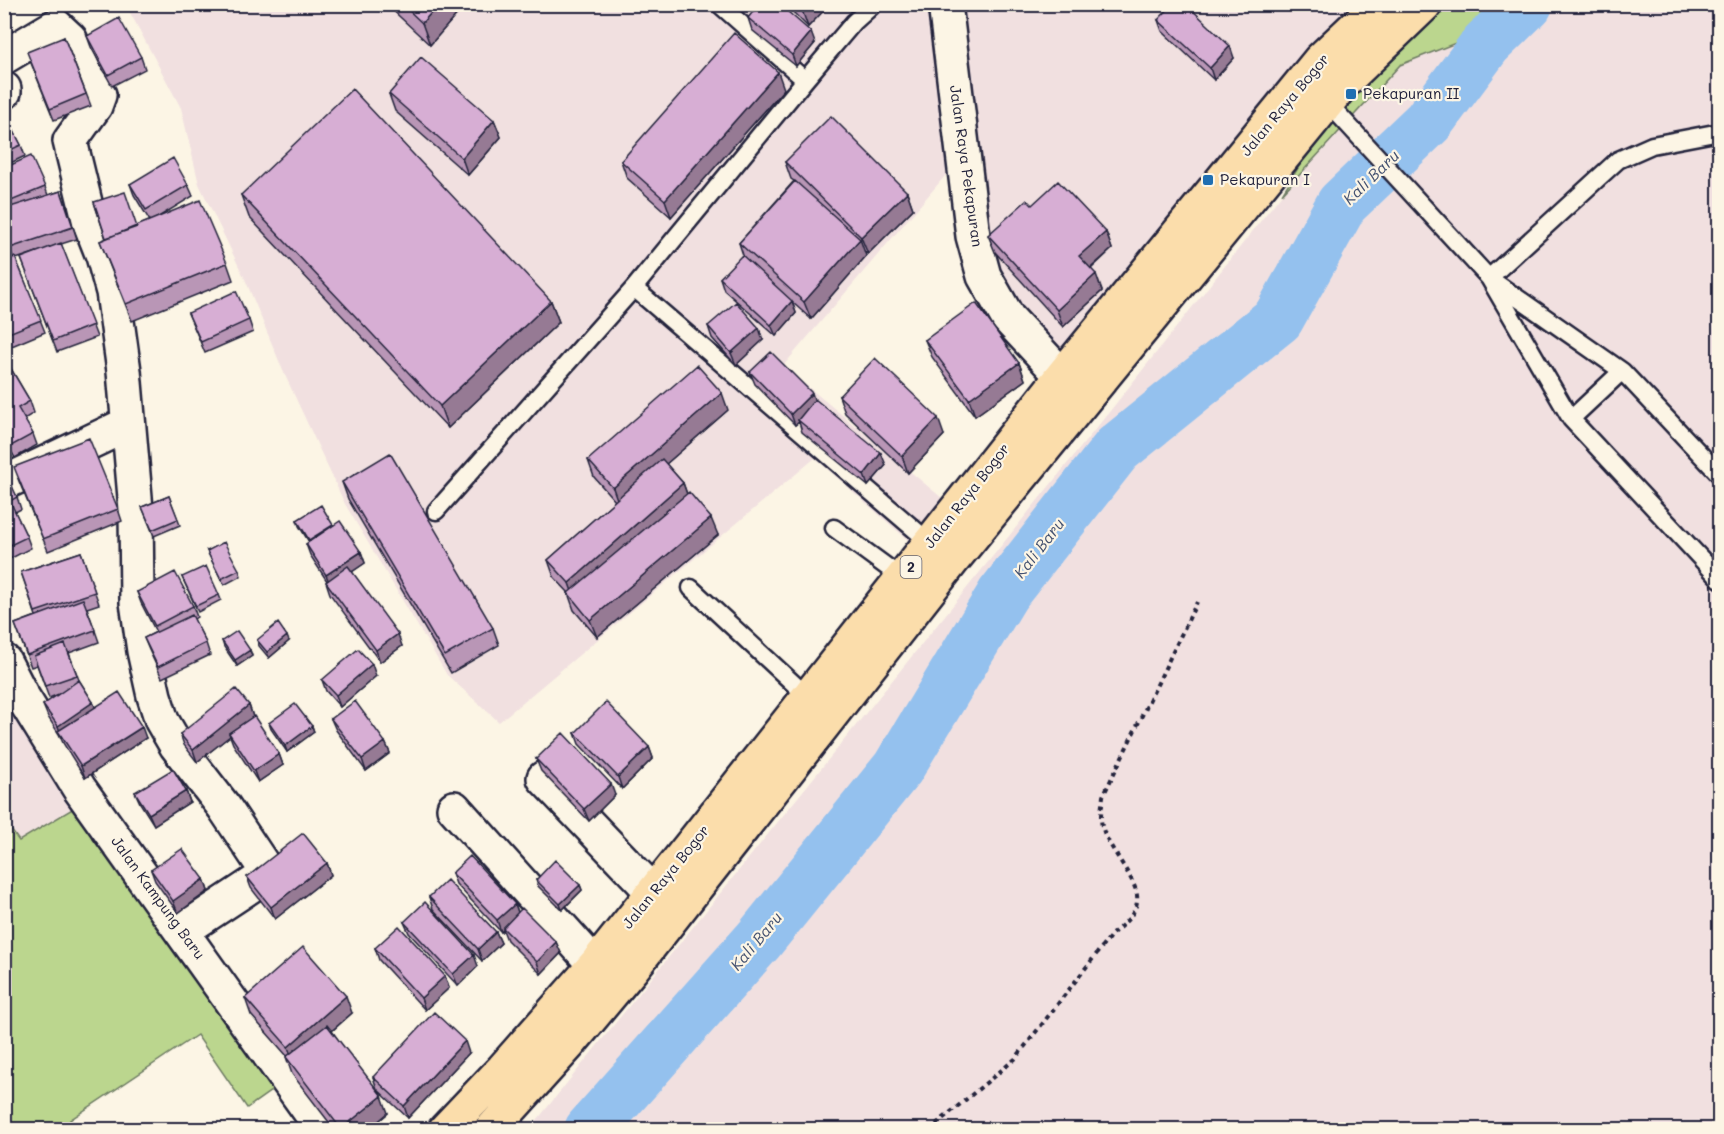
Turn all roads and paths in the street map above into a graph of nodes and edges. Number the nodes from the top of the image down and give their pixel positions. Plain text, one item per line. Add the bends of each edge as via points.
1 (720, 4) edge
2 (874, 4) edge
3 (945, 4) edge
4 (1379, 4) edge
5 (1425, 4) edge
6 (55, 15) edge
7 (4, 57) edge
8 (1320, 60) junction
9 (805, 80) junction
10 (1340, 103) junction
11 (1719, 132) edge
12 (1489, 279) junction
13 (634, 288) junction
14 (1622, 371) junction
15 (1074, 386) junction
16 (1571, 419) junction
17 (128, 424) junction
18 (1719, 475) edge
19 (4, 483) edge
20 (436, 512) dead end
21 (834, 528) dead end
22 (941, 552) junction
23 (903, 578) junction
24 (1719, 579) edge
25 (691, 588) dead end
26 (1197, 602) dead end
27 (4, 661) edge
28 (808, 697) junction
29 (544, 778) edge
30 (454, 808) dead end
31 (653, 892) junction
32 (182, 931) junction
33 (595, 965) junction
34 (323, 1130) edge
35 (445, 1130) edge
36 (490, 1130) edge
37 (929, 1130) edge

1 - 9 lane
2 - 9 lane
3 - 15 street, Jalan Raya Pekapuran via 973,236 984,276 1008,318
4 - 8 highway, Jalan Raya Bogor / 2
5 - 10 highway, Jalan Raya Bogor / 2
6 - 7 street
6 - 17 street via 99,95 70,141 112,292
8 - 10 lane
8 - 15 highway, Jalan Raya Bogor / 2
9 - 13 lane
10 - 12 lane via 1428,212
10 - 15 highway, Jalan Raya Bogor / 2
11 - 12 lane via 1652,145 1618,160
12 - 14 lane
12 - 16 lane
13 - 20 lane
13 - 22 lane
14 - 16 lane
14 - 18 lane
15 - 22 highway, Jalan Raya Bogor / 2
16 - 24 lane
17 - 19 street
17 - 32 street via 136,509 137,602 154,696 162,722 176,745 224,807 265,874
21 - 23 lane
22 - 23 highway, Jalan Raya Bogor / 2
22 - 36 highway, Jalan Raya Bogor / 2 via 631,970
23 - 28 highway, Jalan Raya Bogor / 2
25 - 28 lane
26 - 37 path via 1103,796 1103,830 1136,888 1137,903 1015,1059
27 - 32 street, Jalan Kampung Baru via 79,788
28 - 31 highway, Jalan Raya Bogor / 2
29 - 31 street
30 - 33 street
31 - 33 highway, Jalan Raya Bogor / 2
32 - 34 street, Jalan Kampung Baru
33 - 35 highway, Jalan Raya Bogor / 2

